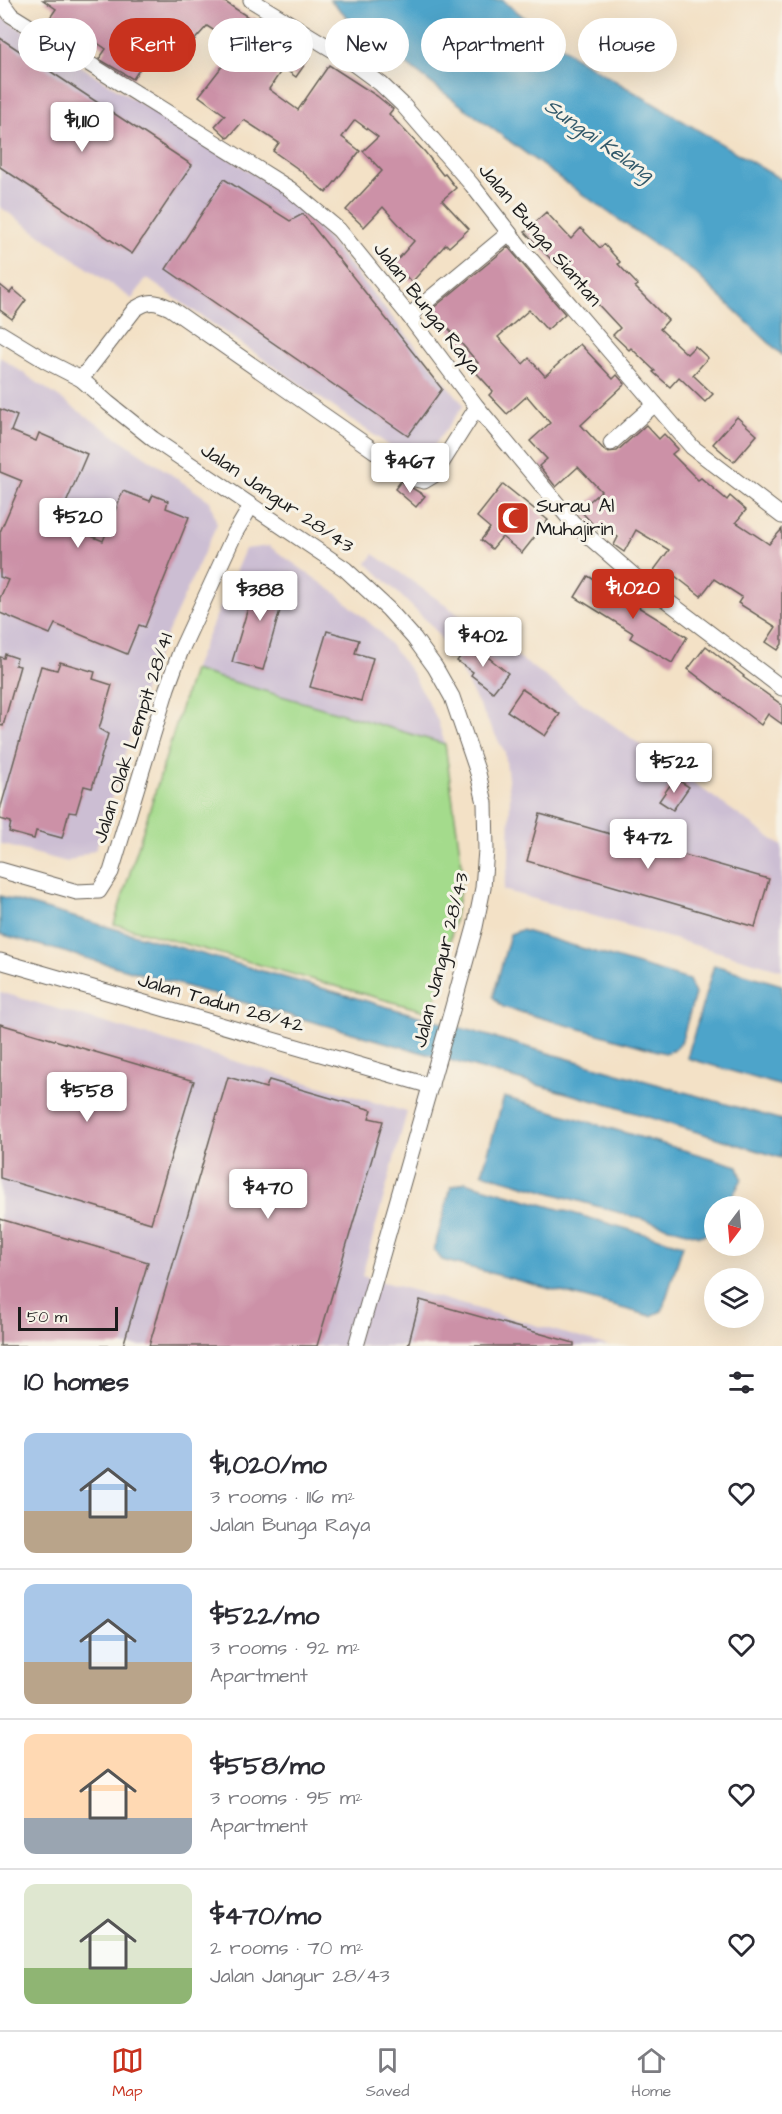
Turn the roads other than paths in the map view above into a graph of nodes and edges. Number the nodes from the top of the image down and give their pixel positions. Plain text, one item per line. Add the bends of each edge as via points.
1 (0, 0) edge
2 (251, 0) edge
3 (509, 233) junction
4 (409, 316) junction
5 (0, 333) edge
6 (81, 379) junction
7 (655, 404) junction
8 (477, 407) junction
9 (611, 443) dead end
10 (251, 506) junction
11 (782, 516) edge
12 (782, 688) edge
13 (0, 870) edge
14 (0, 960) edge
15 (431, 1086) junction
16 (356, 1346) edge

1 - 4 street, Jalan Bunga Raya via 11,15 290,189 339,230
2 - 3 street, Jalan Bunga Siantan via 381,84 434,141
3 - 4 street
3 - 7 street, Jalan Bunga Siantan
4 - 8 street, Jalan Bunga Raya
5 - 6 street, Jalan Jangur 28/43
6 - 8 street via 135,309 147,301 170,308 415,479 424,481 434,475
6 - 10 street, Jalan Jangur 28/43 via 153,439
7 - 9 street
7 - 11 street, Jalan Bunga Siantan via 692,447
8 - 12 street, Jalan Bunga Raya via 573,524 633,575
10 - 13 street, Jalan Olak Lempit 28/41 via 181,650 111,872 99,891 77,892
10 - 15 street, Jalan Jangur 28/43 via 345,569 388,609 421,648 452,698 480,783 485,803 483,888
14 - 15 street, Jalan Tadun 28/42
15 - 16 street, Jalan Jangur 28/43

